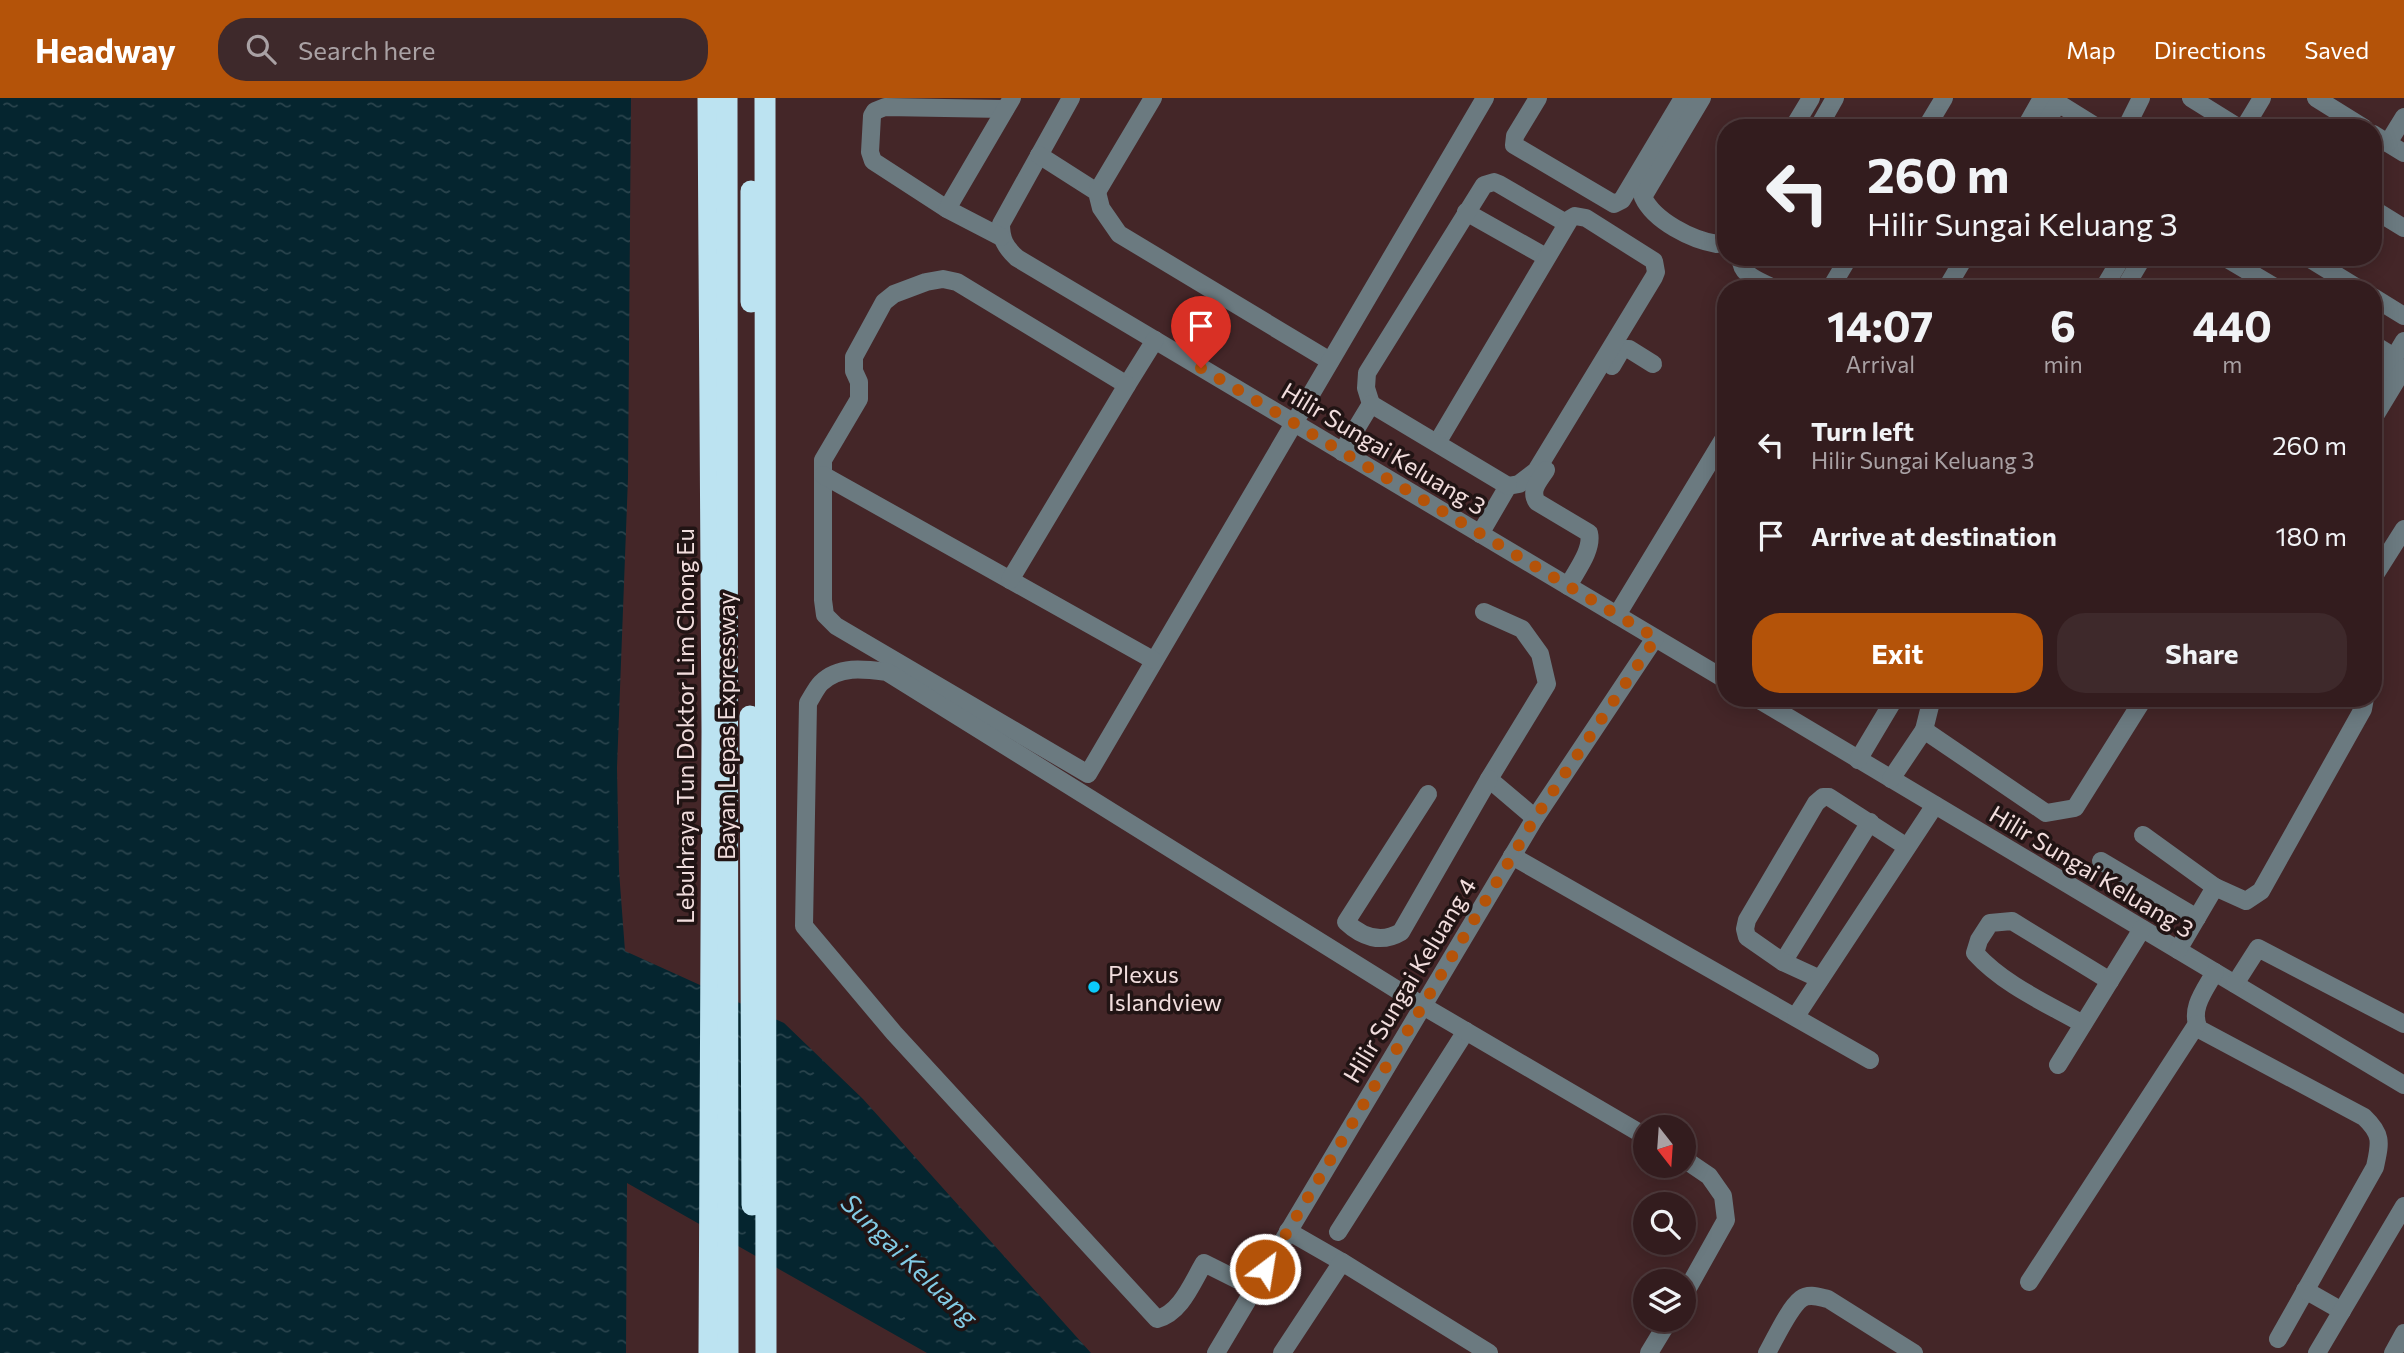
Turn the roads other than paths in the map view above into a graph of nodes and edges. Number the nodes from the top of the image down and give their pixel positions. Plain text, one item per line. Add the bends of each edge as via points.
1 (708, 98) edge
2 (727, 98) edge
3 (751, 98) edge
4 (765, 98) edge
5 (1070, 98) edge
6 (1153, 98) edge
7 (1485, 98) edge
8 (1538, 98) edge
9 (1684, 98) edge
10 (1702, 98) edge
11 (1811, 98) edge
12 (1835, 98) edge
13 (1930, 98) edge
14 (1944, 98) edge
15 (2042, 98) edge
16 (2141, 98) edge
17 (2191, 98) edge
18 (2262, 98) edge
19 (2316, 98) edge
20 (1009, 104) edge
21 (2404, 117) edge
22 (1798, 119) edge
23 (1823, 119) edge
24 (1918, 119) edge
25 (1931, 119) edge
26 (2030, 119) edge
27 (2048, 119) edge
28 (2084, 119) edge
29 (2130, 119) edge
30 (2225, 119) edge
31 (2249, 119) edge
32 (2350, 119) edge
33 (2382, 137) edge
34 (2382, 139) edge
35 (2404, 153) edge
36 (1039, 155) junction
37 (1097, 192) junction
38 (947, 209) junction
39 (1466, 212) junction
40 (2382, 215) edge
41 (1566, 223) junction
42 (2404, 228) edge
43 (1001, 237) junction
44 (1717, 244) edge
45 (1546, 257) junction
46 (1742, 266) edge
47 (2239, 266) edge
48 (2322, 266) edge
49 (1759, 280) edge
50 (2263, 280) edge
51 (2344, 280) edge
52 (2382, 303) edge
53 (2404, 316) edge
54 (1155, 340) junction
55 (2404, 341) edge
56 (2382, 351) edge
57 (1330, 361) junction
58 (2399, 363) edge
59 (1653, 364) dead end
60 (2382, 383) edge
61 (1127, 385) junction
62 (2382, 400) edge
63 (1371, 404) junction
64 (1293, 422) junction
65 (1437, 443) junction
66 (1717, 450) edge
67 (1342, 452) junction
68 (823, 475) junction
69 (1508, 486) junction
70 (2404, 529) edge
71 (1480, 534) junction
72 (2382, 564) edge
73 (1010, 580) junction
74 (1567, 586) junction
75 (1484, 612) dead end
76 (1617, 615) junction
77 (1656, 638) junction
78 (1153, 660) junction
79 (1717, 675) edge
80 (1771, 707) edge
81 (1890, 707) edge
82 (1930, 707) edge
83 (2138, 707) edge
84 (2363, 707) edge
85 (1924, 730) junction
86 (1858, 760) junction
87 (1489, 779) junction
88 (1891, 779) junction
89 (1428, 793) dead end
90 (1935, 805) junction
91 (1535, 818) junction
92 (1870, 822) junction
93 (2143, 835) dead end
94 (1907, 847) junction
95 (1512, 856) junction
96 (2101, 860) dead end
97 (2215, 887) junction
98 (2197, 918) junction
99 (2142, 929) junction
100 (2178, 950) junction
101 (1783, 962) junction
102 (2215, 972) junction
103 (1820, 979) junction
104 (2110, 981) junction
105 (2235, 984) junction
106 (1423, 1006) junction
107 (1796, 1016) junction
108 (2083, 1024) junction
109 (2197, 1024) junction
110 (2404, 1024) edge
111 (1466, 1031) junction
112 (1870, 1060) dead end
113 (2057, 1065) dead end
114 (2404, 1085) edge
115 (1633, 1129) edge
116 (1696, 1167) edge
117 (2404, 1206) edge
118 (1289, 1231) junction
119 (1338, 1232) dead end
120 (1342, 1262) junction
121 (1696, 1274) edge
122 (2029, 1282) dead end
123 (1254, 1288) junction
124 (2305, 1290) junction
125 (2342, 1311) junction
126 (1661, 1332) edge
127 (2404, 1333) edge
128 (2278, 1339) dead end
129 (709, 1353) edge
130 (728, 1353) edge
131 (752, 1353) edge
132 (766, 1353) edge
133 (1216, 1353) edge
134 (1282, 1353) edge
135 (1489, 1353) edge
136 (1648, 1353) edge
137 (1767, 1353) edge
138 (1914, 1353) edge
139 (2317, 1353) edge
140 (2393, 1353) edge

1 - 129 highway, Lebuhraya Tun Doktor Lim Chong Eu
2 - 130 highway, Bayan Lepas Expressway
3 - 131 highway, Bayan Lepas Expressway
4 - 132 highway
5 - 36 street
6 - 37 street
7 - 57 street
8 - 9 street via 1514,145 1614,204 1622,200
10 - 44 street via 1643,197 1649,211 1698,241
11 - 22 street
12 - 23 street
13 - 24 street
14 - 25 street
15 - 26 street
16 - 29 street
17 - 30 street
18 - 31 street
19 - 32 street
20 - 38 street
20 - 38 street via 885,107 872,116 873,161
21 - 33 street
27 - 28 street via 2058,103
34 - 35 street
36 - 37 street
36 - 43 street via 1001,224
37 - 57 street via 1101,208 1119,234
38 - 43 street
39 - 41 street via 1480,189 1494,182
39 - 45 street
39 - 63 street via 1367,373
40 - 42 street
41 - 45 street
41 - 69 street via 1575,216 1586,218 1654,261 1656,272 1536,471
43 - 54 street, Hilir Sungai Keluang 3 via 1017,258
45 - 65 street
46 - 49 street
47 - 50 street
48 - 51 street
52 - 53 street
54 - 61 street
54 - 64 street, Hilir Sungai Keluang 3
55 - 58 street
56 - 58 street
57 - 64 street
58 - 60 street
58 - 62 street
59 - 74 street via 1622,349 1533,490 1537,502 1590,533 1588,548
61 - 68 street via 957,282 926,282 884,302 857,351 853,364 859,399 823,460
61 - 73 street
63 - 65 street
63 - 67 street
64 - 67 street, Hilir Sungai Keluang 3
64 - 78 street
65 - 69 street
66 - 76 street
67 - 71 street, Hilir Sungai Keluang 3
68 - 73 street
68 - 78 street via 825,615 836,626 1088,774
69 - 71 street
70 - 72 street
71 - 74 street, Hilir Sungai Keluang 3
73 - 78 street
74 - 76 street, Hilir Sungai Keluang 3
75 - 87 street via 1522,629 1540,654 1547,684
76 - 77 street, Hilir Sungai Keluang 3
77 - 79 street, Hilir Sungai Keluang 3
77 - 91 street, Hilir Sungai Keluang 4
80 - 86 street, Hilir Sungai Keluang 3
81 - 86 street
82 - 85 street
83 - 85 street via 2075,808 2046,813
84 - 97 street via 2261,891 2246,901
85 - 88 street
86 - 88 street, Hilir Sungai Keluang 3
87 - 89 street via 1401,932 1389,940 1375,939 1346,922
87 - 91 street
88 - 90 street, Hilir Sungai Keluang 3
90 - 94 street
90 - 99 street, Hilir Sungai Keluang 3
91 - 95 street, Hilir Sungai Keluang 4
92 - 94 street
92 - 101 street
92 - 101 street via 1829,797 1816,803 1745,929 1747,937
93 - 97 street
94 - 103 street
95 - 106 street, Hilir Sungai Keluang 4
95 - 107 street
96 - 98 street
97 - 98 street
98 - 100 street
99 - 100 street, Hilir Sungai Keluang 3
99 - 104 street
100 - 102 street, Hilir Sungai Keluang 3
101 - 103 street
102 - 105 street, Hilir Sungai Keluang 3
102 - 109 street via 2198,1003
103 - 107 street
104 - 108 street
104 - 108 street via 2012,921 1990,923 1979,940 1976,953 1987,966
105 - 110 street via 2258,948
105 - 114 street, Hilir Sungai Keluang 3
106 - 111 street
106 - 118 street, Hilir Sungai Keluang 4
106 - 123 street via 887,672 860,668 836,674 821,683 808,703 804,926 894,1033 1157,1318 1176,1308 1204,1263
107 - 112 street
108 - 113 street
109 - 122 street
109 - 124 street via 2364,1117 2379,1135 2375,1167
111 - 115 street
111 - 119 street
116 - 121 street via 1723,1196 1726,1220
117 - 125 street
118 - 120 street
118 - 123 street, Hilir Sungai Keluang 4
120 - 134 street
120 - 135 street
123 - 133 street, Hilir Sungai Keluang 4
124 - 125 street
124 - 128 street
125 - 139 street
126 - 136 street
127 - 140 street
137 - 138 street via 1795,1306 1813,1295 1828,1299

